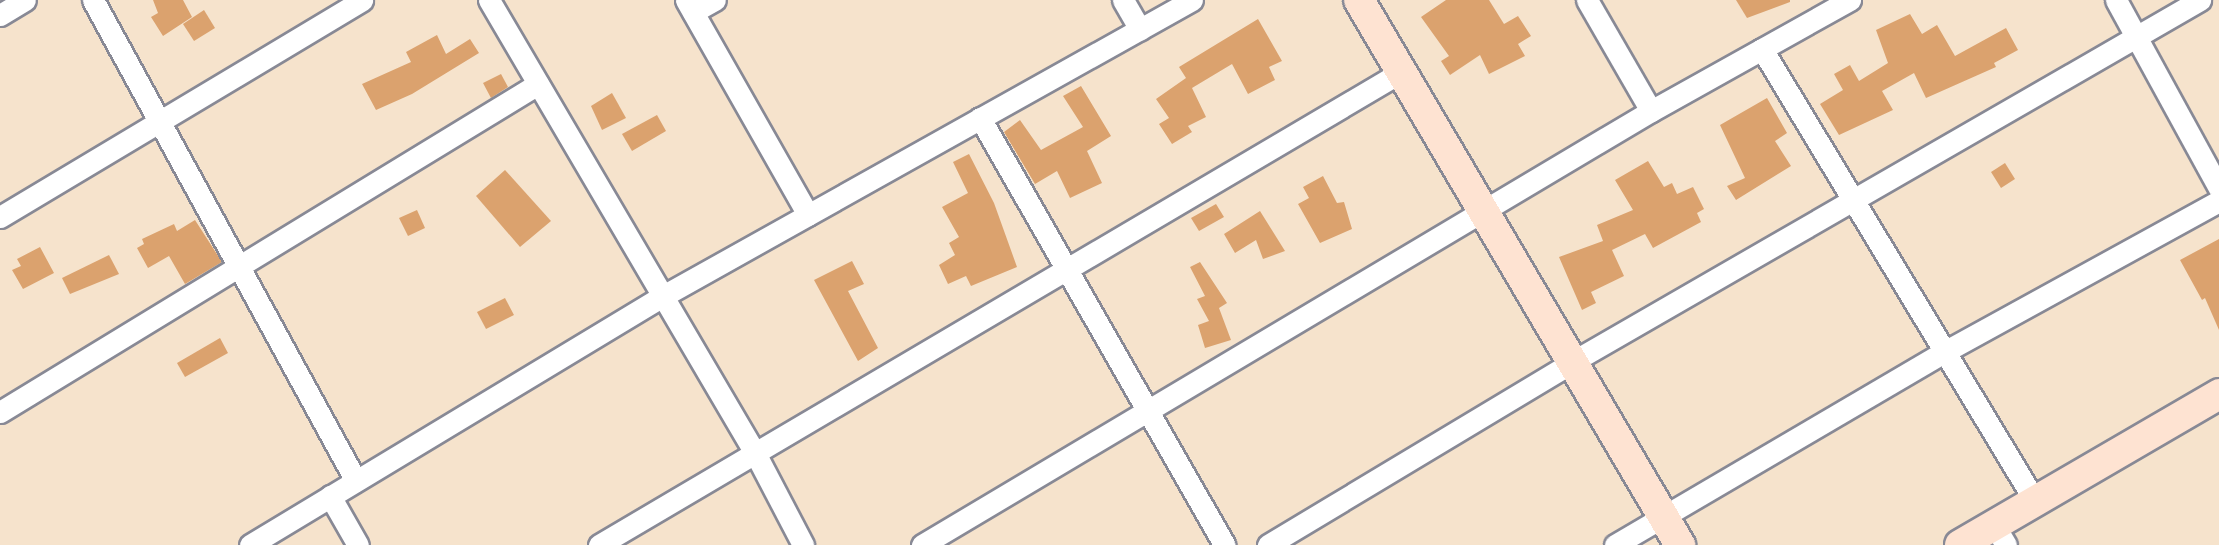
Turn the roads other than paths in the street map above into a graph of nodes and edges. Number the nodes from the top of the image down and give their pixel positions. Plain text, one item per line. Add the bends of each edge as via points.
1 (25, 0) edge
2 (93, 0) edge
3 (362, 0) edge
4 (489, 0) edge
5 (715, 0) edge
6 (1123, 0) edge
7 (1192, 0) edge
8 (1359, 0) edge
9 (1587, 0) edge
10 (1850, 0) edge
11 (2116, 0) edge
12 (2200, 0) edge
13 (690, 6) edge
14 (0, 15) edge
15 (1140, 29) junction
16 (2136, 37) junction
17 (1762, 49) junction
18 (1401, 72) junction
19 (538, 84) junction
20 (1651, 111) junction
21 (980, 118) junction
22 (158, 122) junction
23 (2219, 188) edge
24 (1854, 199) junction
25 (2219, 201) edge
26 (1484, 212) junction
27 (808, 215) junction
28 (0, 217) edge
29 (238, 268) junction
30 (1067, 269) junction
31 (663, 296) junction
32 (1946, 351) junction
33 (1572, 362) junction
34 (2219, 394) edge
35 (1148, 411) junction
36 (0, 412) edge
37 (755, 453) junction
38 (356, 481) junction
39 (330, 496) junction
40 (2035, 501) junction
41 (1663, 517) junction
42 (2000, 535) edge
43 (250, 545) edge
44 (358, 545) edge
45 (599, 545) edge
46 (803, 545) edge
47 (922, 545) edge
48 (1225, 545) edge
49 (1268, 545) edge
50 (1615, 545) edge
51 (1680, 545) edge
52 (1960, 545) edge

1 - 14 street
2 - 22 street
3 - 22 street
4 - 19 street
5 - 13 street
6 - 15 street
7 - 15 street
8 - 18 main road
9 - 20 street
10 - 17 street
11 - 16 street
12 - 16 street
13 - 27 street
15 - 21 street
16 - 23 street
16 - 24 street
17 - 20 street
17 - 24 street
18 - 26 main road
18 - 30 street
19 - 29 street
19 - 31 street
20 - 26 street
21 - 27 street
21 - 30 street
22 - 28 street
22 - 29 street
24 - 32 street
24 - 33 street
25 - 32 street
26 - 33 main road
26 - 35 street
27 - 31 street
29 - 36 street
29 - 38 street
30 - 35 street
30 - 37 street
31 - 37 street
31 - 38 street
32 - 40 street
32 - 41 street
33 - 41 main road
33 - 49 street
34 - 40 main road
35 - 47 street
35 - 48 street
37 - 45 street
37 - 46 street
38 - 39 street
39 - 43 street
39 - 44 street
40 - 42 main road
41 - 50 street
41 - 51 main road
42 - 52 main road

